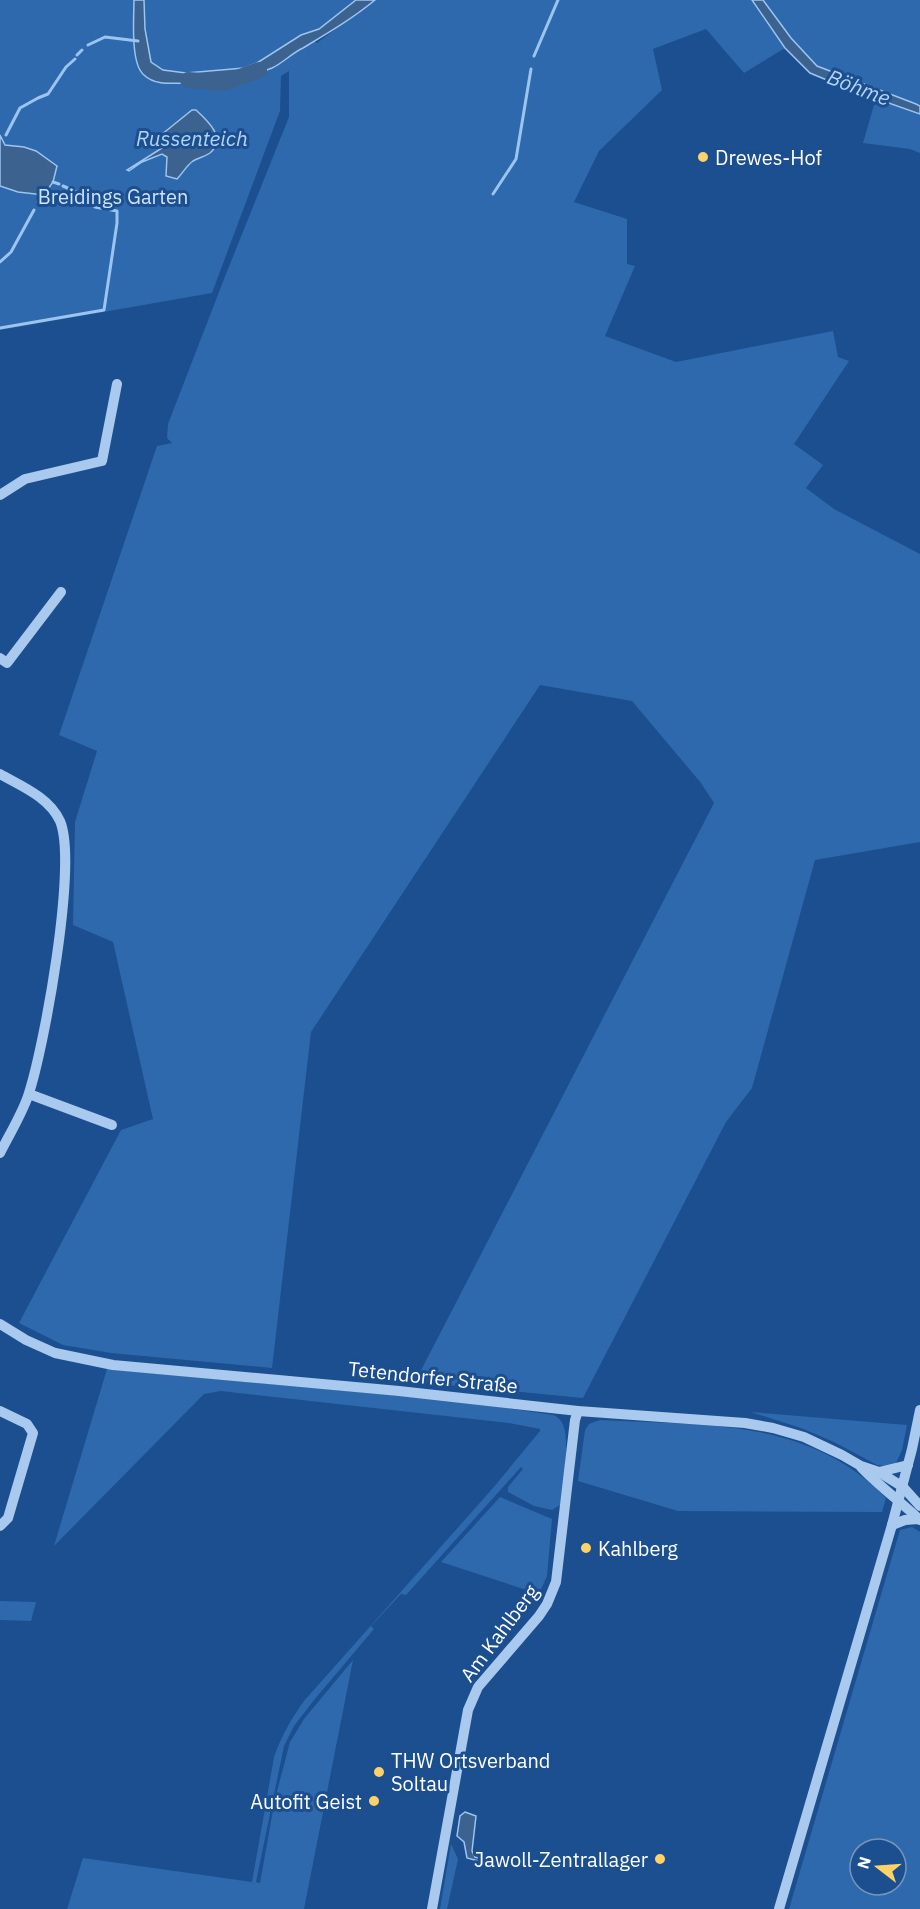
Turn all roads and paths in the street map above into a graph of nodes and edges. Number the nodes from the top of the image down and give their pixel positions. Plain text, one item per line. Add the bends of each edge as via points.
1 (117, 384) dead end
2 (0, 495) edge
3 (61, 592) dead end
4 (0, 658) edge
5 (0, 774) edge
6 (29, 1094) junction
7 (112, 1125) dead end
8 (0, 1153) edge
9 (0, 1324) edge
10 (920, 1410) edge
11 (0, 1411) edge
12 (578, 1411) junction
13 (908, 1465) junction
14 (861, 1466) junction
15 (879, 1472) junction
16 (903, 1487) junction
17 (899, 1500) junction
18 (920, 1506) edge
19 (920, 1520) edge
20 (892, 1525) junction
21 (0, 1526) edge
22 (432, 1909) edge
23 (779, 1909) edge

1 - 2 street via 102,461 25,479
3 - 4 street via 7,663
5 - 6 street via 36,795 54,811 62,828 65,850 64,900
6 - 7 street
6 - 8 street
9 - 12 street, Tetendorfer Straße via 41,1347 90,1361
10 - 13 street
11 - 21 street via 27,1424 33,1433 8,1518
12 - 14 street, Tetendorfer Straße via 773,1428 804,1437
12 - 22 street, Am Kahlberg via 556,1582 539,1616 478,1687 468,1710
13 - 15 street
13 - 16 street
14 - 15 street, Tetendorfer Straße
14 - 17 street, Tetendorfer Straße
15 - 16 street, Tetendorfer Straße
16 - 17 street
16 - 18 street, Tetendorfer Straße
17 - 19 street, Tetendorfer Straße
17 - 20 street
19 - 20 street
20 - 23 street

